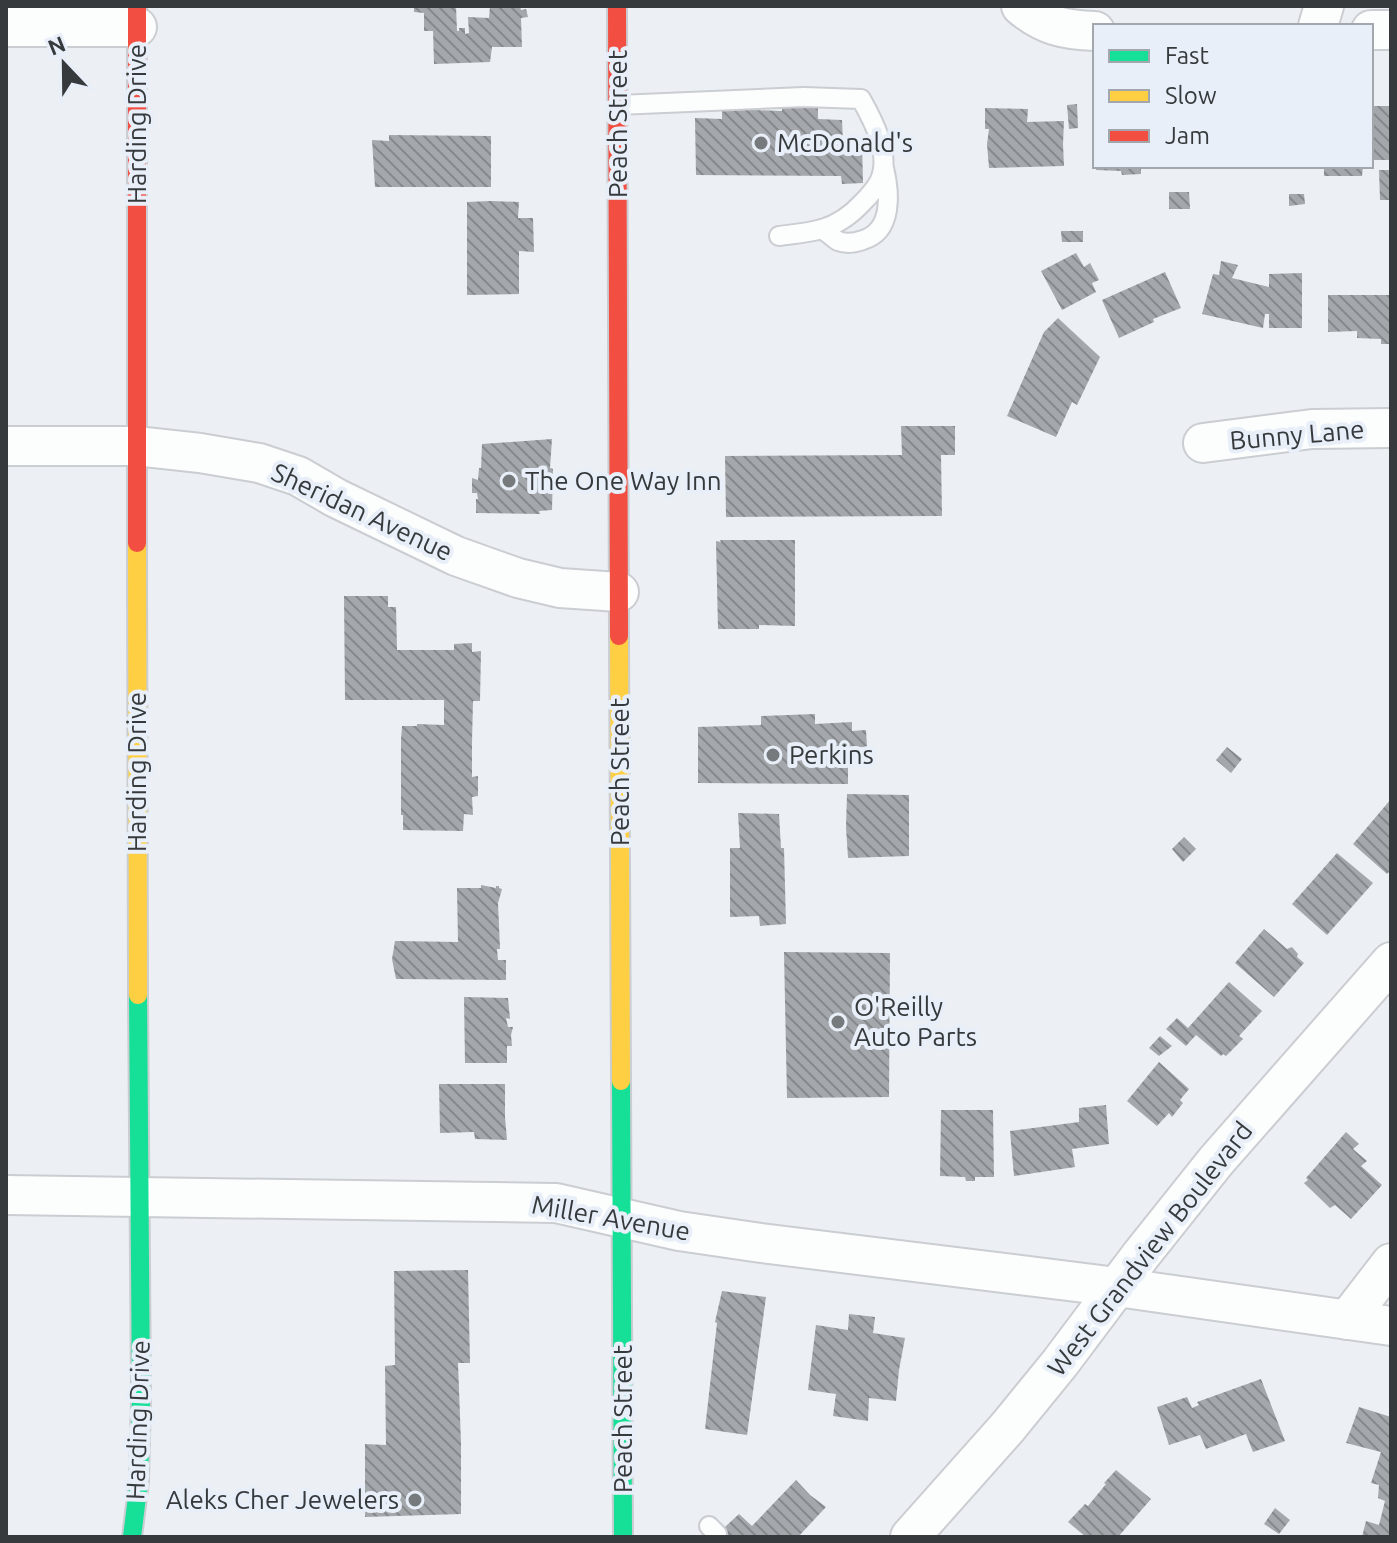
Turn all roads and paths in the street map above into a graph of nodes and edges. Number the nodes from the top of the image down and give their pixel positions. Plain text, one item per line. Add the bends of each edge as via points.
1 (617, 6) edge
2 (1021, 6) edge
3 (137, 17) edge
4 (6, 27) edge
5 (1093, 31) edge
6 (618, 105) junction
7 (884, 167) junction
8 (822, 229) junction
9 (779, 236) dead end
10 (1391, 428) edge
11 (1203, 443) dead end
12 (6, 446) edge
13 (136, 446) junction
14 (619, 592) junction
15 (1391, 962) edge
16 (6, 1195) edge
17 (139, 1197) junction
18 (622, 1219) junction
19 (1391, 1263) edge
20 (1117, 1287) junction
21 (1347, 1320) junction
22 (1391, 1326) edge
23 (132, 1537) edge
24 (623, 1537) edge
25 (910, 1537) edge

1 - 6 main road, Peach Street
2 - 5 street via 1041,21
3 - 4 street
3 - 13 main road, Harding Drive
6 - 7 lane via 861,99
6 - 14 main road, Peach Street
7 - 8 lane via 857,209
7 - 8 lane via 888,202 881,229 850,243
8 - 9 lane
10 - 11 street, Bunny Lane via 1312,429
12 - 13 street, Sheridan Avenue
13 - 14 street, Sheridan Avenue via 259,463 298,476 444,551 505,574 560,588
13 - 17 main road, Harding Drive
14 - 18 main road, Peach Street
15 - 20 street, West Grandview Boulevard via 1216,1161
16 - 17 street, Miller Avenue
17 - 18 street, Miller Avenue via 556,1203
17 - 23 main road, Harding Drive via 139,1481
18 - 20 street, Miller Avenue via 761,1243
18 - 24 main road, Peach Street
19 - 21 street
20 - 21 street, Miller Avenue
20 - 25 street, West Grandview Boulevard via 1007,1428
21 - 22 street, Miller Avenue

